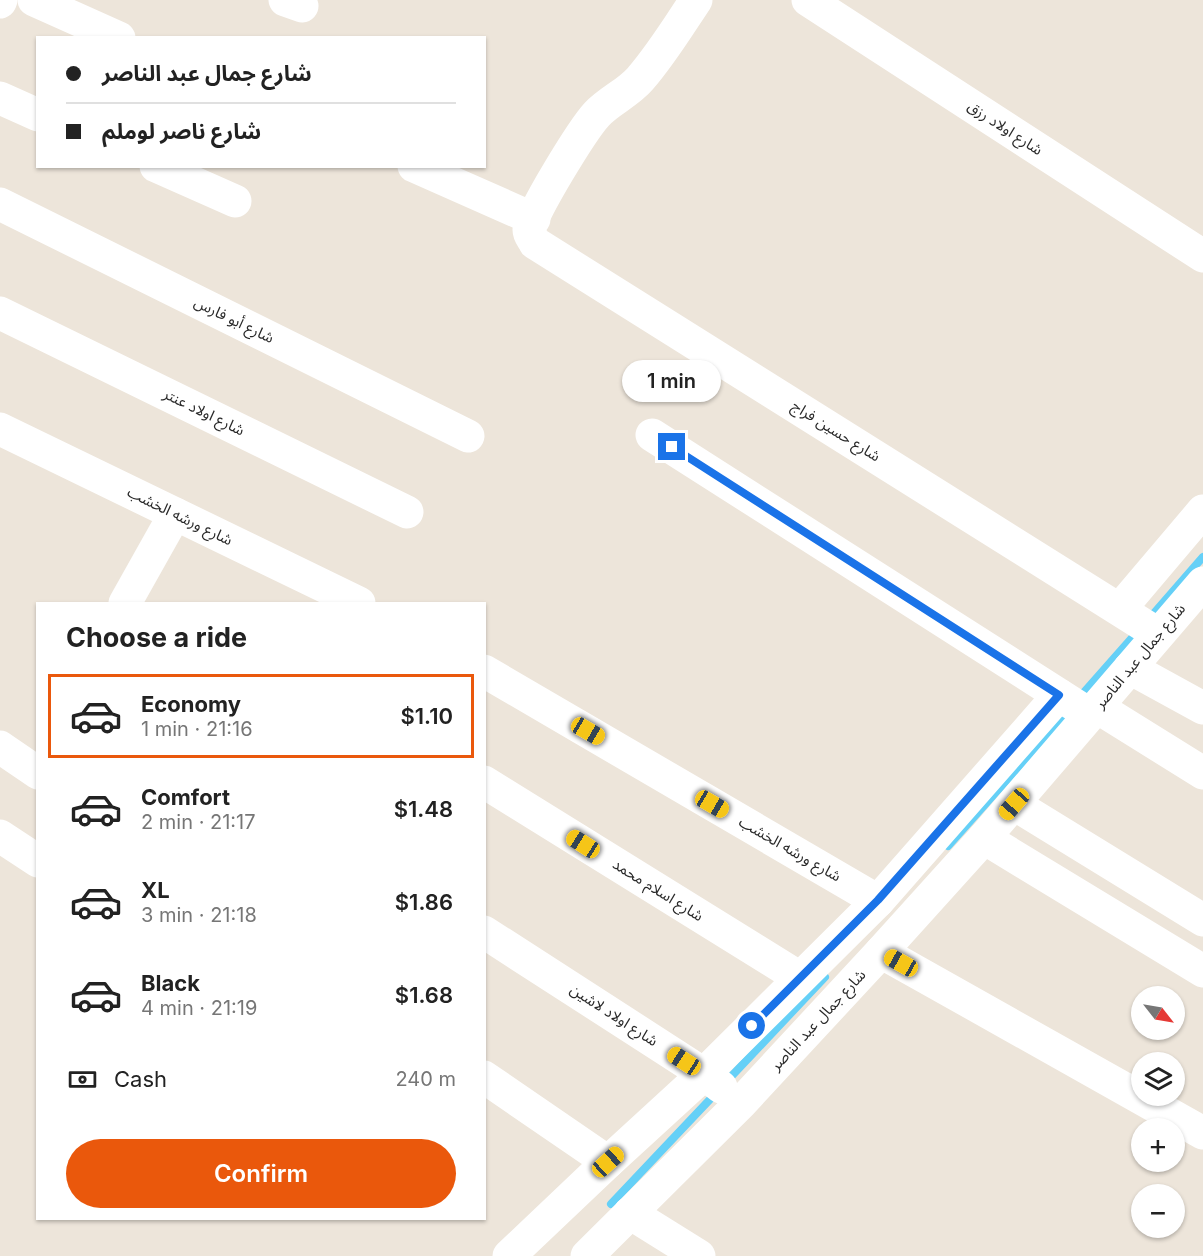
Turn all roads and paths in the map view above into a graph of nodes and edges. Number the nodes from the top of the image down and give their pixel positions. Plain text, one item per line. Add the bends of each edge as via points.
1 (34, 0) edge
2 (696, 0) edge
3 (808, 0) edge
4 (115, 36) edge
5 (0, 99) edge
6 (36, 114) edge
7 (161, 168) edge
8 (419, 168) edge
9 (235, 201) dead end
10 (0, 204) edge
11 (534, 219) junction
12 (1203, 256) edge
13 (0, 313) edge
14 (0, 429) edge
15 (652, 435) dead end
16 (468, 436) dead end
17 (1203, 511) edge
18 (407, 512) dead end
19 (175, 514) junction
20 (1203, 583) edge
21 (126, 602) edge
22 (357, 602) edge
23 (1142, 624) junction
24 (1130, 668) junction
25 (486, 672) edge
26 (1080, 705) junction
27 (1203, 708) edge
28 (1203, 773) edge
29 (486, 783) edge
30 (1014, 804) junction
31 (0, 836) edge
32 (984, 838) junction
33 (36, 860) edge
34 (878, 900) junction
35 (1203, 920) edge
36 (486, 933) edge
37 (881, 952) junction
38 (1203, 971) edge
39 (800, 978) junction
40 (486, 1078) edge
41 (724, 1090) junction
42 (1203, 1133) edge
43 (608, 1162) junction
44 (630, 1213) junction
45 (509, 1256) edge
46 (587, 1256) edge
47 (699, 1256) edge

1 - 4 street
2 - 11 street via 638,82 597,114 550,186
3 - 12 street, شارع اولاد رزق
5 - 6 street
7 - 9 street
8 - 11 street
10 - 16 street, شارع أبو فارس
11 - 23 street, شارع حسين فراج via 530,230 535,243
13 - 18 street, شارع اولاد عنتر
14 - 19 street, شارع ورشه الخشب
15 - 26 street
17 - 23 street, شارع جمال عبد الناصر
19 - 21 street
19 - 22 street, شارع ورشه الخشب
20 - 23 street, شارع جمال عبد الناصر
23 - 24 street, شارع جمال عبد الناصر
24 - 26 street, شارع جمال عبد الناصر
24 - 27 street
25 - 34 street, شارع ورشه الخشب
26 - 28 street
26 - 30 street, شارع جمال عبد الناصر
26 - 34 street, شارع جمال عبد الناصر
29 - 39 street, شارع اسلام محمد
30 - 32 street, شارع جمال عبد الناصر
30 - 35 street
31 - 33 street
32 - 37 street, شارع جمال عبد الناصر
32 - 38 street
34 - 39 street, شارع جمال عبد الناصر
36 - 41 street, شارع اولاد لاشين
37 - 41 street, شارع جمال عبد الناصر
37 - 42 street
39 - 41 street, شارع جمال عبد الناصر
40 - 43 street
41 - 43 street, شارع جمال عبد الناصر
41 - 44 street, شارع جمال عبد الناصر
43 - 45 street, شارع جمال عبد الناصر
44 - 46 street, شارع جمال عبد الناصر
44 - 47 street

